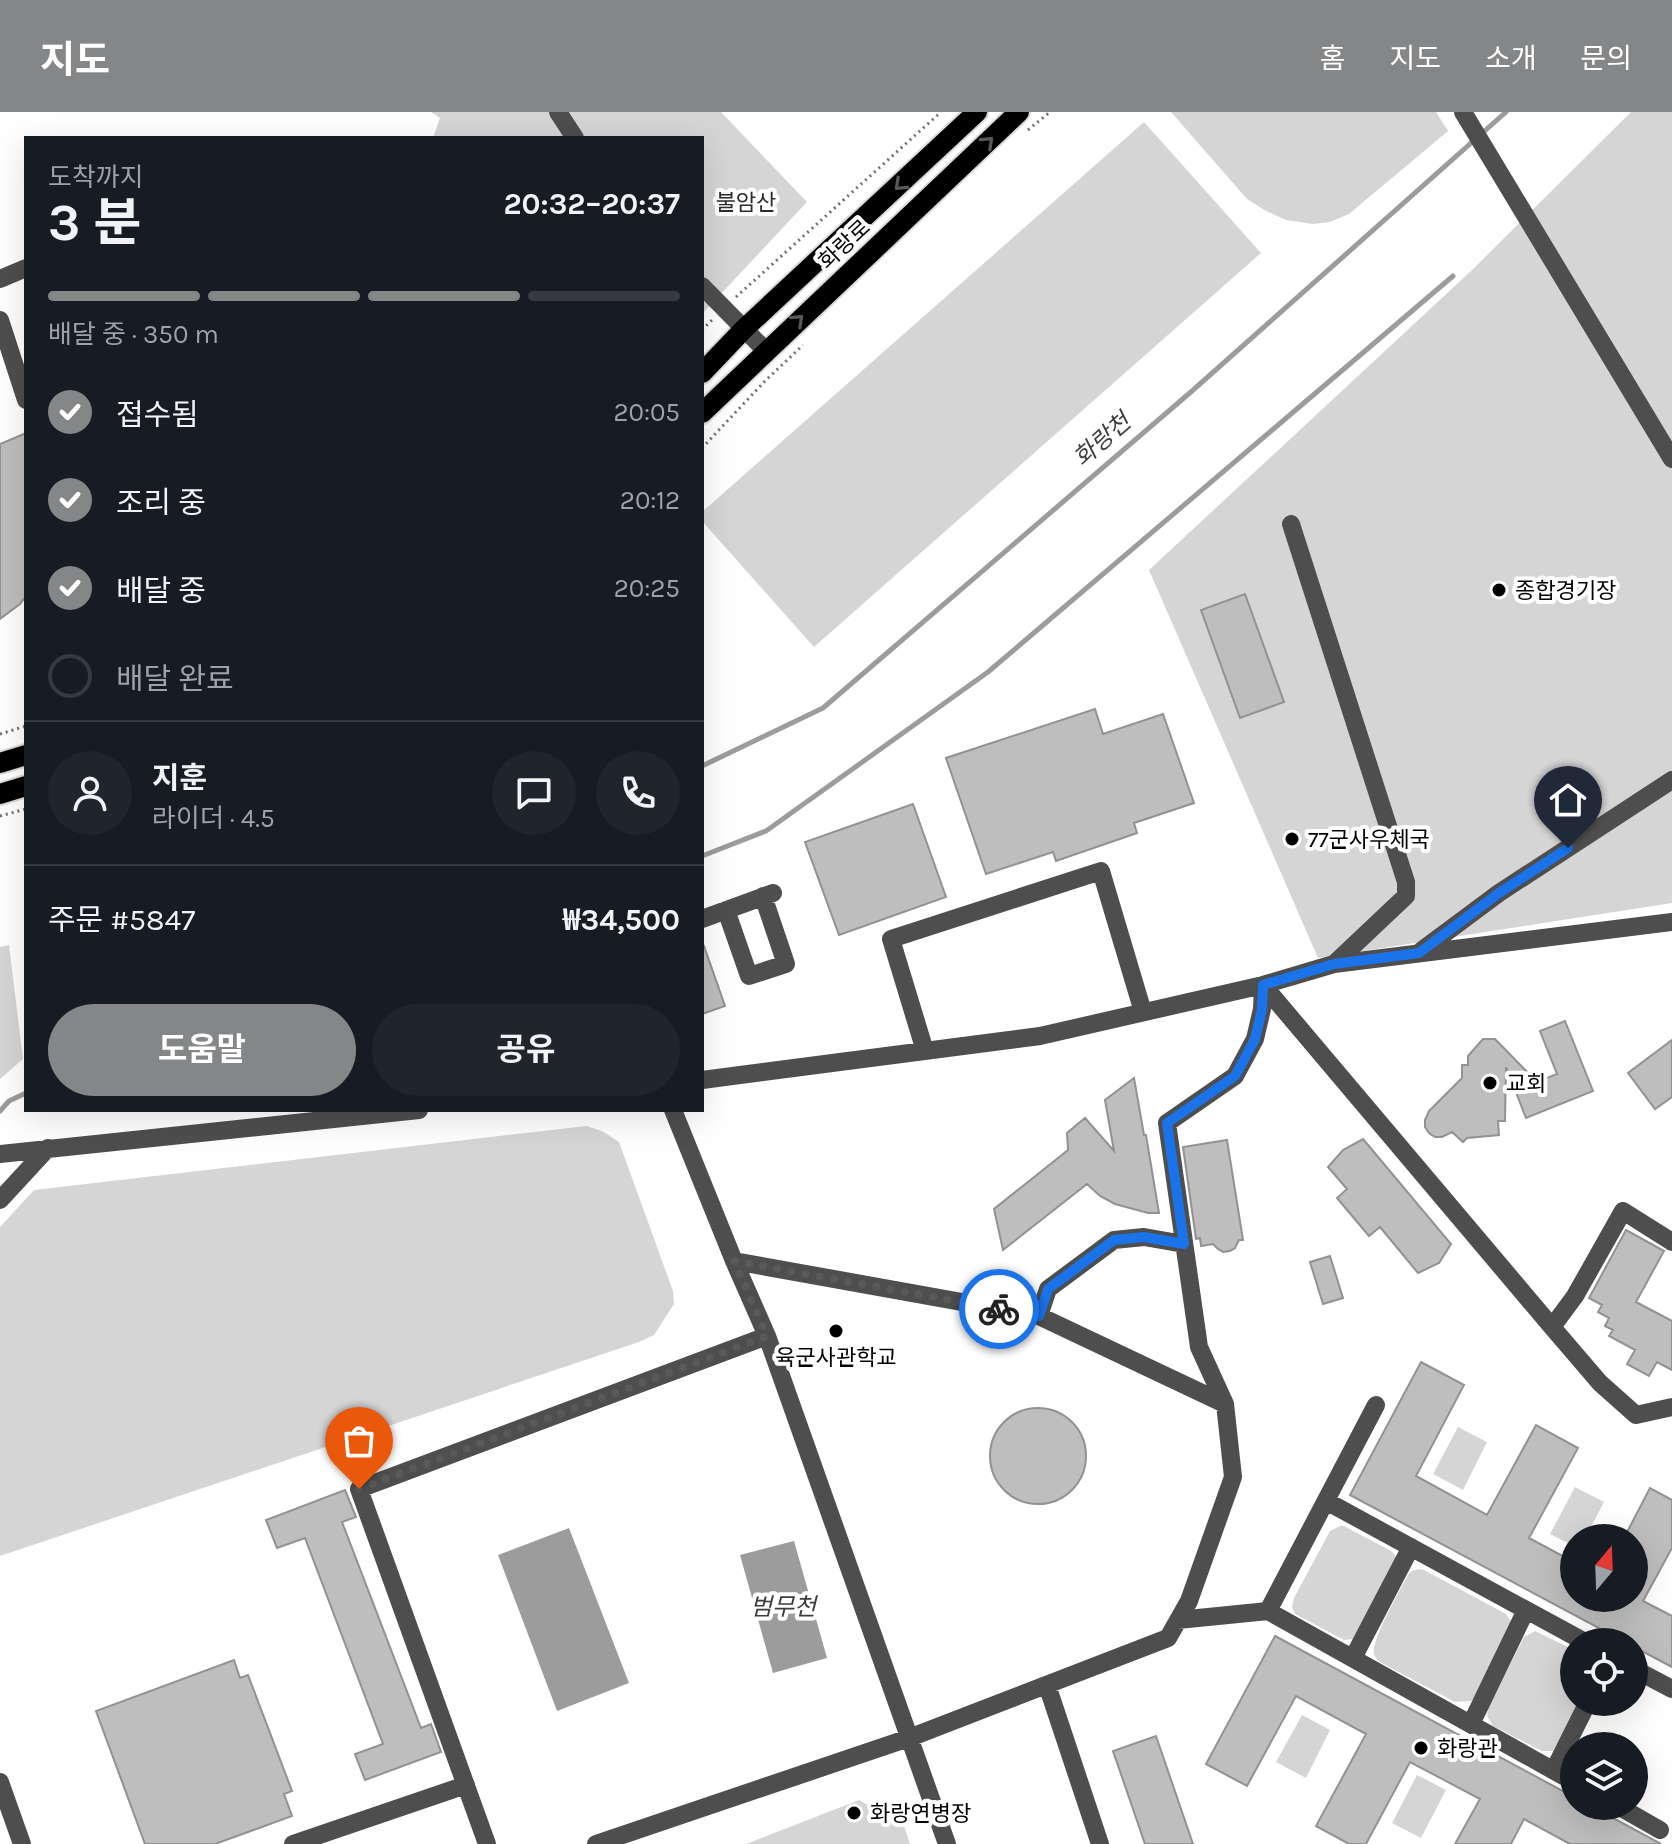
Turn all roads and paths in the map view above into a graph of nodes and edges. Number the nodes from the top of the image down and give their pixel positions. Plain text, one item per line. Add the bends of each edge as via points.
1 (558, 112) edge
2 (941, 112) edge
3 (977, 112) edge
4 (1019, 112) edge
5 (1463, 112) edge
6 (574, 136) edge
7 (24, 269) edge
8 (0, 279) edge
9 (704, 288) edge
10 (724, 309) junction
11 (0, 320) edge
12 (704, 328) edge
13 (744, 329) junction
14 (766, 351) junction
15 (704, 371) edge
16 (24, 394) edge
17 (704, 411) edge
18 (1672, 459) edge
19 (1291, 524) dead end
20 (24, 727) edge
21 (0, 734) edge
22 (24, 756) edge
23 (0, 763) edge
24 (1672, 780) edge
25 (24, 787) edge
26 (0, 794) edge
27 (24, 810) edge
28 (0, 816) edge
29 (726, 910) junction
30 (704, 918) edge
31 (1672, 922) edge
32 (1419, 953) junction
33 (1334, 964) junction
34 (1263, 985) junction
35 (1143, 1012) junction
36 (925, 1051) junction
37 (704, 1080) edge
38 (399, 1112) edge
39 (674, 1112) edge
40 (48, 1148) junction
41 (0, 1154) edge
42 (0, 1200) edge
43 (1672, 1242) edge
44 (1184, 1244) junction
45 (734, 1261) junction
46 (1039, 1316) junction
47 (1552, 1327) junction
48 (767, 1336) junction
49 (1225, 1404) junction
50 (1376, 1405) dead end
51 (1672, 1407) edge
52 (1326, 1501) junction
53 (1411, 1547) junction
54 (1526, 1610) junction
55 (1268, 1611) junction
56 (1178, 1620) junction
57 (1560, 1628) edge
58 (1353, 1658) junction
59 (1648, 1676) edge
60 (1047, 1685) junction
61 (1672, 1689) edge
62 (1581, 1716) edge
63 (1471, 1724) junction
64 (909, 1738) junction
65 (1554, 1770) junction
66 (1560, 1774) edge
67 (0, 1782) edge
68 (466, 1785) junction
69 (1642, 1820) edge
70 (1660, 1830) dead end
71 (22, 1844) edge
72 (293, 1844) edge
73 (487, 1844) edge
74 (596, 1844) edge
75 (947, 1844) edge
76 (1100, 1844) edge

1 - 6 street
2 - 10 path
3 -> 13 main road, 화랑로
14 -> 4 main road, 화랑로
5 - 18 street
7 - 8 street
9 - 10 street
10 - 12 path
10 - 13 street
11 - 16 street
13 - 14 street
13 - 15 main road, 화랑로
14 - 17 main road, 화랑로
19 - 33 street via 1406,882 1406,896
20 - 21 path
22 - 23 main road
24 - 32 street via 1499,893
25 - 26 main road
27 - 28 path
29 - 29 street via 768,895 786,964 749,976
29 - 30 street
31 - 32 street
32 - 33 street
33 - 34 street
34 - 35 street
34 - 44 street via 1255,1039 1235,1076 1167,1123
34 - 47 street
35 - 36 street via 1040,1036
35 - 36 street via 1101,871 891,939
36 - 37 street
38 - 40 street
39 - 45 street
40 - 41 street
40 - 42 street
43 - 47 street via 1623,1211
44 - 46 street via 1144,1237 1114,1240 1048,1289
44 - 49 street via 1199,1347
45 - 46 street
45 - 48 street
46 - 49 street
47 - 51 street via 1636,1415
48 - 64 street
48 - 68 street via 359,1489
49 - 56 street via 1233,1477
50 - 52 street
52 - 53 street
52 - 55 street
53 - 54 street
53 - 58 street
54 - 57 street
54 - 63 street
55 - 56 street
55 - 58 street
56 - 60 street via 1168,1638
58 - 63 street
59 - 61 street
60 - 64 street
60 - 76 street
62 - 65 street
63 - 65 street
64 - 74 street
64 - 75 street
65 - 66 street
67 - 71 street
68 - 72 street
68 - 73 street
69 - 70 street

